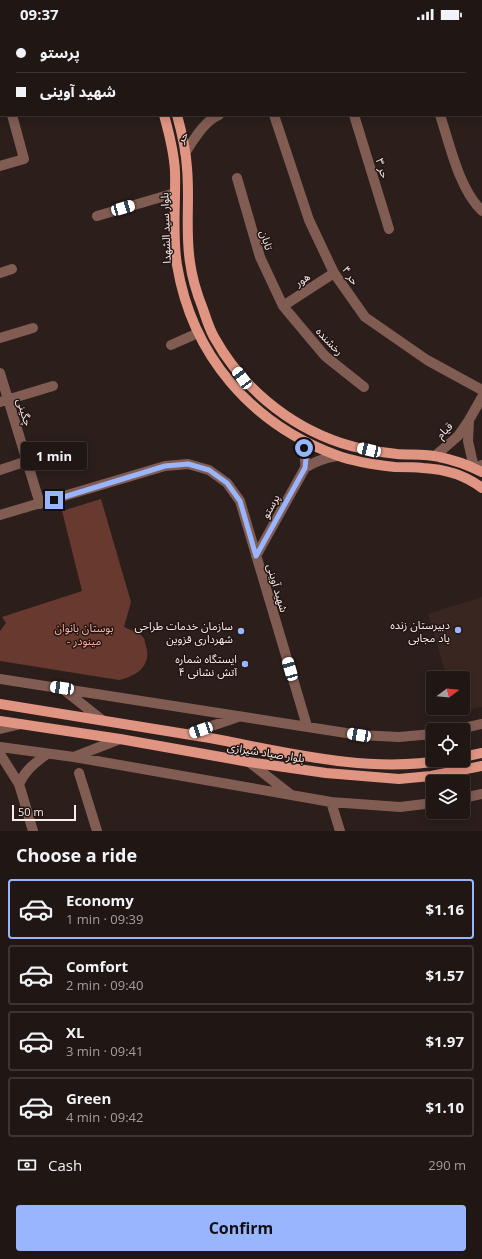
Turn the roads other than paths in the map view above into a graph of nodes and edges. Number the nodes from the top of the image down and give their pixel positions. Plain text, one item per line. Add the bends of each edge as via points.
1 (12, 116) edge
2 (164, 116) edge
3 (177, 116) edge
4 (212, 116) edge
5 (274, 116) edge
6 (354, 116) edge
7 (440, 116) edge
8 (185, 153) junction
9 (0, 166) edge
10 (237, 178) dead end
11 (175, 193) junction
12 (482, 211) edge
13 (97, 216) dead end
14 (389, 229) dead end
15 (12, 269) dead end
16 (0, 272) edge
17 (334, 273) junction
18 (282, 306) junction
19 (207, 321) junction
20 (33, 328) dead end
21 (197, 330) junction
22 (0, 338) edge
23 (171, 345) dead end
24 (220, 346) junction
25 (209, 354) junction
26 (0, 374) edge
27 (53, 386) dead end
28 (364, 387) dead end
29 (482, 390) edge
30 (482, 397) edge
31 (4, 400) edge
32 (469, 420) junction
33 (300, 439) junction
34 (337, 456) junction
35 (435, 456) junction
36 (27, 461) junction
37 (305, 468) junction
38 (479, 468) edge
39 (0, 470) edge
40 (482, 488) edge
41 (40, 504) junction
42 (0, 516) edge
43 (256, 556) junction
44 (0, 679) edge
45 (62, 688) junction
46 (0, 704) edge
47 (240, 717) junction
48 (102, 720) junction
49 (0, 721) edge
50 (22, 724) junction
51 (482, 724) edge
52 (306, 726) junction
53 (470, 727) edge
54 (0, 729) edge
55 (188, 734) junction
56 (426, 735) edge
57 (120, 739) junction
58 (0, 747) edge
59 (482, 753) edge
60 (0, 754) edge
61 (47, 754) junction
62 (470, 756) edge
63 (74, 757) junction
64 (249, 762) junction
65 (426, 762) edge
66 (482, 766) edge
67 (79, 773) dead end
68 (19, 784) junction
69 (482, 794) edge
70 (291, 795) junction
71 (470, 797) edge
72 (331, 802) junction
73 (426, 804) edge
74 (33, 831) edge
75 (97, 831) edge
76 (340, 831) edge

1 - 9 street via 24,159
2 - 11 main road, بلوار سید الشهدا via 175,170
3 - 8 main road, بلوار سید الشهدا
4 - 8 street, حر
5 - 17 street, حر ۴ via 309,220
6 - 14 street, حر ۳
7 - 12 street via 462,181 474,203
8 - 19 main road, بلوار سید الشهدا via 190,262
10 - 18 street, تابان via 260,257
11 - 13 street
11 - 21 main road, بلوار سید الشهدا via 177,264 184,297
15 - 16 street
17 - 18 street, هور
17 - 29 street, حر ۴ via 365,317 427,360
18 - 28 street, رخشنده via 325,356
19 - 21 main road via 204,330
19 - 24 main road, بلوار سید الشهدا
20 - 22 street
21 - 23 street
21 - 25 main road, بلوار سید الشهدا
24 - 25 main road via 211,344
24 - 35 main road, بلوار سید الشهدا via 242,378 268,402 290,419 316,433 369,450
25 - 33 main road, بلوار سید الشهدا via 242,397 283,430
26 - 31 street, چگینی
27 - 31 street
30 - 32 street, قیام
31 - 36 street, چگینی
32 - 35 street, قیام via 458,436
32 - 38 street, قیام via 468,441
33 - 34 main road, بلوار سید الشهدا
33 - 37 street via 305,453
34 - 37 street via 315,462
34 - 40 main road, بلوار سید الشهدا via 396,467 436,469 463,477
35 - 38 main road, بلوار سید الشهدا
36 - 39 street
36 - 41 street, چگینی
37 - 43 street, پرستو
41 - 42 street, شهید آوینی
41 - 43 street, شهید آوینی via 165,466 188,464 209,470 227,483 240,501
43 - 52 street, شهید آوینی
44 - 45 street
45 - 47 street
45 - 48 street
46 - 48 main road, بلوار صیاد شیرازی
47 - 52 street
47 - 55 street
48 - 55 main road, بلوار صیاد شیرازی
49 - 50 main road, بلوار صیاد شیرازی
50 - 54 street
50 - 57 main road, بلوار صیاد شیرازی
51 - 53 street
52 - 56 street via 359,735 399,737
55 - 65 main road, بلوار صیاد شیرازی via 326,759 370,764 403,765
57 - 63 street
57 - 64 main road, بلوار صیاد شیرازی
58 - 61 street
59 - 62 main road
60 - 68 street
61 - 63 street
61 - 68 street via 32,765
63 - 70 street
64 - 66 main road, بلوار صیاد شیرازی via 326,773 399,779 432,776
64 - 70 street
67 - 75 street
68 - 74 street
69 - 71 street
70 - 72 street
72 - 73 street via 400,807
72 - 76 street

